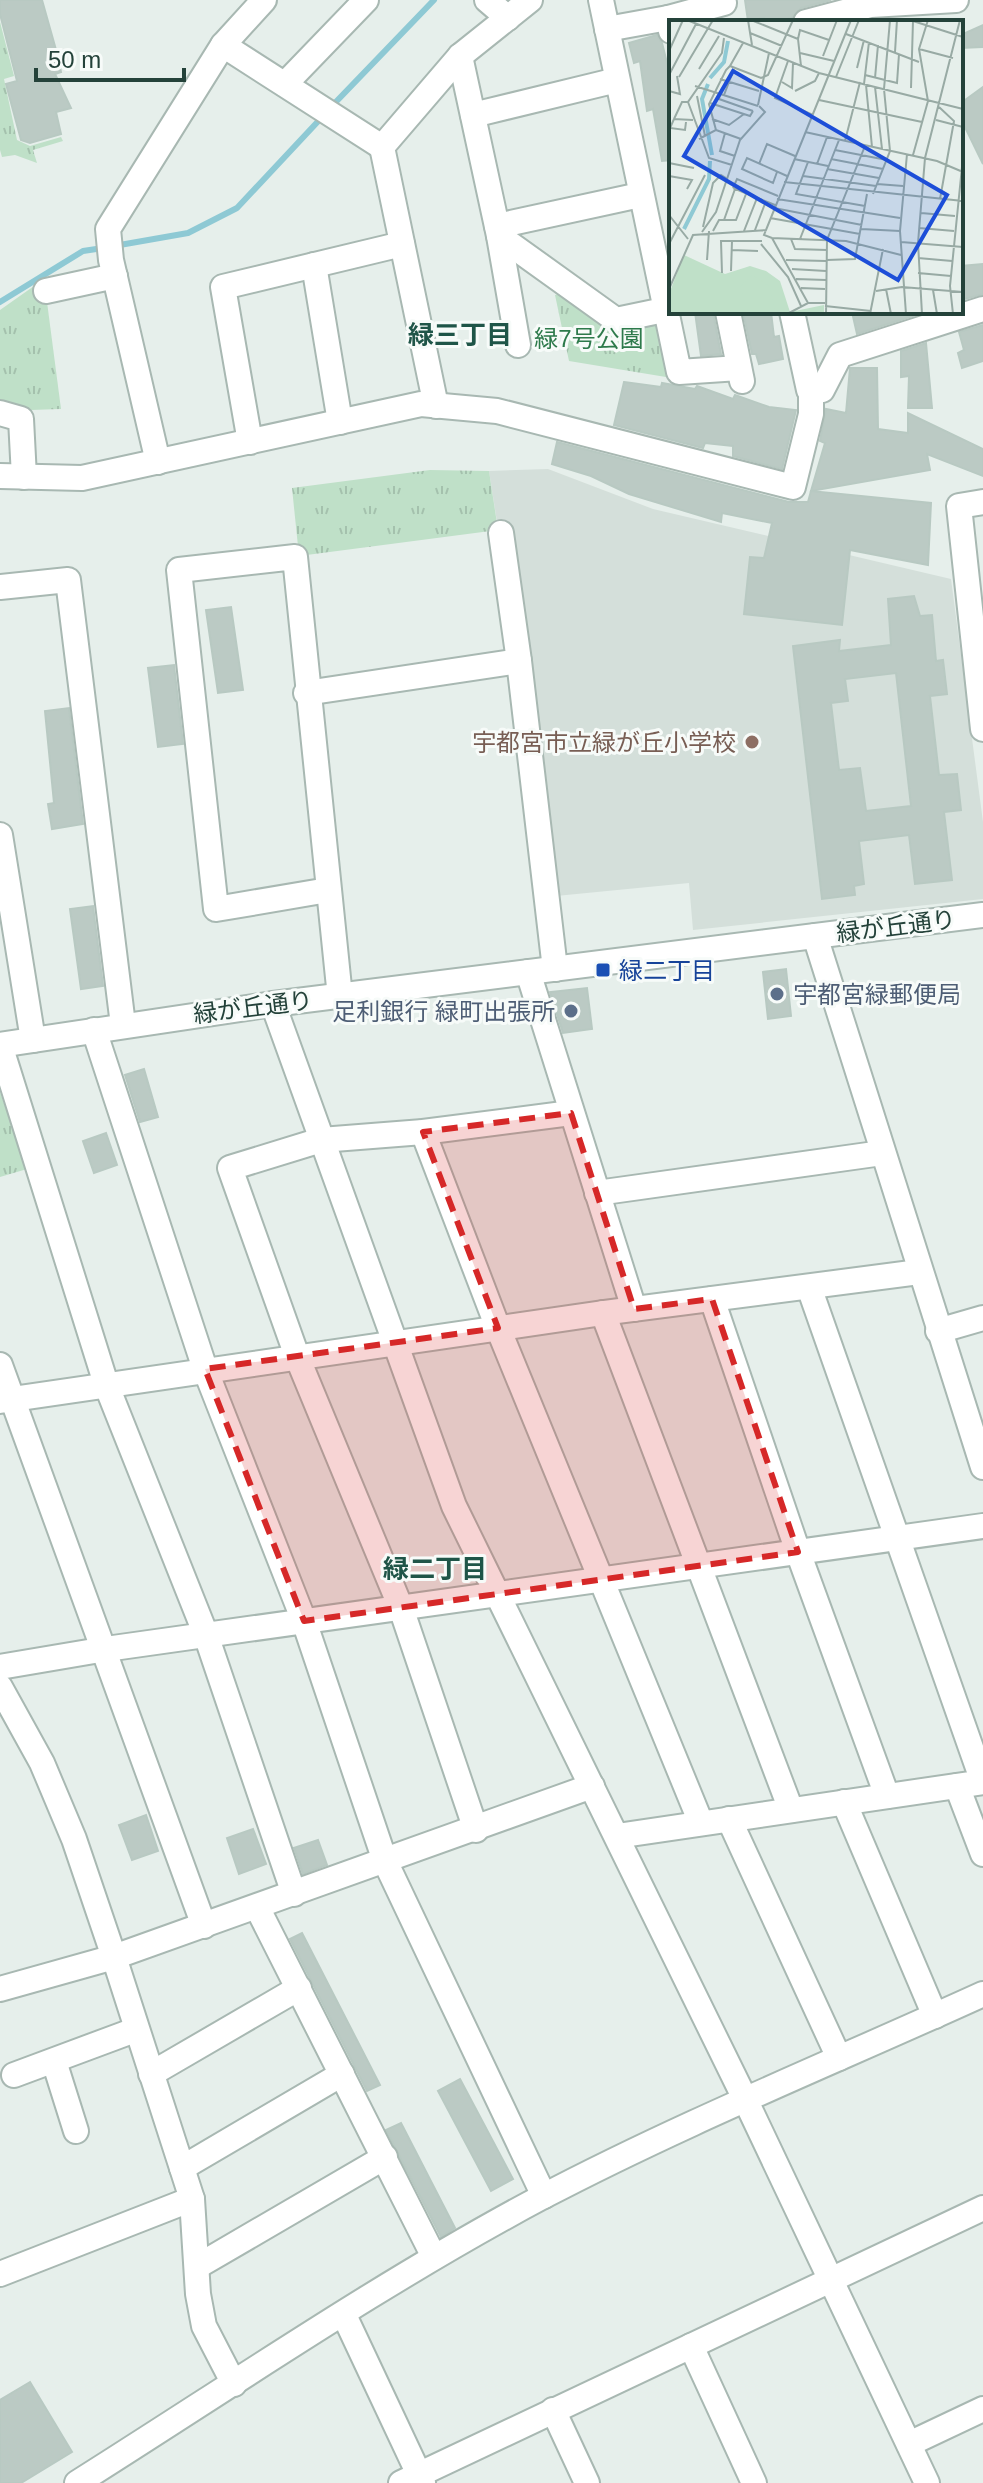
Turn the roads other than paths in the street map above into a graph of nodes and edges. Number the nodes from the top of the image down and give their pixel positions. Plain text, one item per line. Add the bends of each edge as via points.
1 (264, 0) edge
2 (366, 0) edge
3 (487, 0) edge
4 (530, 0) edge
5 (601, 0) edge
6 (956, 0) edge
7 (725, 8) edge
8 (872, 9) edge
9 (508, 18) junction
10 (684, 20) edge
11 (816, 20) edge
12 (669, 24) edge
13 (607, 29) junction
14 (223, 45) junction
15 (460, 56) junction
16 (617, 80) junction
17 (285, 84) junction
18 (473, 115) junction
19 (382, 147) junction
20 (640, 195) junction
21 (498, 231) junction
22 (402, 244) junction
23 (314, 265) junction
24 (113, 268) junction
25 (46, 291) dead end
26 (983, 309) edge
27 (664, 310) junction
28 (963, 313) edge
29 (728, 314) edge
30 (793, 314) edge
31 (941, 317) edge
32 (518, 345) dead end
33 (814, 393) junction
34 (436, 406) junction
35 (0, 413) edge
36 (340, 422) junction
37 (250, 442) junction
38 (158, 462) junction
39 (12, 476) edge
40 (983, 502) edge
41 (501, 533) dead end
42 (0, 587) edge
43 (978, 635) edge
44 (519, 661) junction
45 (306, 693) junction
46 (983, 729) edge
47 (0, 842) edge
48 (328, 890) junction
49 (983, 915) edge
50 (815, 936) junction
51 (8, 940) edge
52 (555, 969) junction
53 (528, 972) junction
54 (340, 997) junction
55 (273, 1004) junction
56 (123, 1025) junction
57 (94, 1030) junction
58 (33, 1040) junction
59 (0, 1045) edge
60 (571, 1113) junction
61 (423, 1132) junction
62 (321, 1140) junction
63 (882, 1153) junction
64 (597, 1193) junction
65 (919, 1272) junction
66 (809, 1287) junction
67 (712, 1299) junction
68 (634, 1309) junction
69 (603, 1313) junction
70 (983, 1318) edge
71 (498, 1328) junction
72 (938, 1331) junction
73 (398, 1343) junction
74 (298, 1359) junction
75 (0, 1365) edge
76 (205, 1369) junction
77 (106, 1384) junction
78 (6, 1400) edge
79 (983, 1467) edge
80 (983, 1526) edge
81 (895, 1538) junction
82 (798, 1552) junction
83 (697, 1566) junction
84 (603, 1579) junction
85 (499, 1594) junction
86 (401, 1608) junction
87 (304, 1621) junction
88 (206, 1635) junction
89 (106, 1649) junction
90 (0, 1667) edge
91 (0, 1687) edge
92 (592, 1786) junction
93 (957, 1786) junction
94 (887, 1796) junction
95 (844, 1802) junction
96 (791, 1810) junction
97 (729, 1819) junction
98 (701, 1823) junction
99 (476, 1830) junction
100 (617, 1836) junction
101 (983, 1854) edge
102 (385, 1861) junction
103 (294, 1894) junction
104 (257, 1907) junction
105 (204, 1926) junction
106 (114, 1957) junction
107 (299, 1988) junction
108 (0, 1989) edge
109 (983, 1994) edge
110 (935, 2016) junction
111 (135, 2030) junction
112 (839, 2058) junction
113 (54, 2061) junction
114 (151, 2074) junction
115 (342, 2074) junction
116 (14, 2075) dead end
117 (745, 2099) junction
118 (76, 2131) dead end
119 (385, 2157) junction
120 (182, 2168) junction
121 (544, 2196) junction
122 (192, 2199) junction
123 (983, 2208) edge
124 (434, 2257) junction
125 (198, 2266) junction
126 (0, 2274) edge
127 (831, 2278) junction
128 (344, 2315) junction
129 (691, 2346) junction
130 (234, 2384) junction
131 (983, 2409) edge
132 (553, 2410) junction
133 (909, 2444) junction
134 (414, 2480) edge
135 (77, 2483) edge
136 (587, 2483) edge
137 (754, 2483) edge
138 (927, 2483) edge

1 - 14 street
2 - 17 street
3 - 9 street
4 - 9 street
5 - 13 street
6 - 8 street
7 - 10 street
8 - 11 street
9 - 15 street
12 - 13 street
13 - 16 street
14 - 17 street
14 - 24 street via 108,229
15 - 18 street
15 - 19 street
16 - 18 street
16 - 20 street
17 - 19 street
18 - 21 street
19 - 22 street
20 - 21 street
20 - 27 street
21 - 27 street via 616,320
21 - 32 street
22 - 23 street
22 - 34 street
23 - 36 street
23 - 37 street via 223,287
24 - 25 street
24 - 38 street
26 - 28 street
27 - 29 street via 679,372 741,374
30 - 33 street
31 - 33 street via 840,355
33 - 34 street via 793,487 497,411
34 - 36 street via 421,404
35 - 39 street via 21,419
36 - 37 street
37 - 38 street
38 - 39 street via 82,478
40 - 43 street via 959,506
41 - 44 street
42 - 56 street via 68,580
43 - 46 street
44 - 45 street
44 - 52 street
45 - 48 street
45 - 48 street via 295,557 179,570 216,909
47 - 51 street
48 - 54 street
49 - 50 street, 緑が丘通り
50 - 52 street, 緑が丘通り
50 - 63 street
51 - 58 street
52 - 53 street, 緑が丘通り
53 - 54 street, 緑が丘通り
53 - 60 street
54 - 55 street, 緑が丘通り
55 - 56 street, 緑が丘通り
55 - 62 street
56 - 57 street, 緑が丘通り
57 - 58 street, 緑が丘通り
57 - 76 street
58 - 59 street, 緑が丘通り
59 - 77 street
60 - 61 street
60 - 64 street
61 - 62 street
61 - 71 street
62 - 73 street
62 - 74 street via 230,1168
63 - 64 street
63 - 65 street
64 - 68 street
65 - 66 street
65 - 72 street
66 - 67 street
66 - 81 street
67 - 68 street
67 - 82 street
68 - 69 street
69 - 71 street
69 - 83 street
70 - 72 street
71 - 73 street
71 - 84 street
72 - 79 street
73 - 74 street
73 - 85 street via 454,1506
74 - 76 street
74 - 86 street
75 - 78 street
76 - 77 street
76 - 87 street
77 - 78 street
77 - 88 street
78 - 89 street
80 - 81 street
81 - 82 street
81 - 93 street via 983,1782
82 - 83 street
82 - 94 street
83 - 84 street
83 - 96 street
84 - 85 street
84 - 98 street
85 - 86 street
85 - 92 street
86 - 87 street
86 - 99 street
87 - 88 street
87 - 102 street
88 - 89 street
88 - 103 street
89 - 90 street
89 - 105 street
91 - 106 street via 64,1814
92 - 99 street
92 - 100 street
93 - 94 street
93 - 101 street
94 - 95 street
95 - 96 street
95 - 110 street
96 - 97 street
97 - 98 street
97 - 112 street
98 - 100 street
99 - 102 street
100 - 117 street
102 - 103 street
102 - 121 street
103 - 104 street
104 - 105 street
104 - 107 street
105 - 106 street
106 - 108 street
106 - 111 street
107 - 114 street
107 - 115 street
109 - 110 street
110 - 112 street
111 - 113 street
111 - 114 street
112 - 117 street
113 - 116 street
113 - 118 street
114 - 120 street
115 - 119 street
115 - 120 street
117 - 121 street
117 - 127 street
119 - 124 street
119 - 125 street
120 - 122 street
121 - 124 street
122 - 125 street
122 - 126 street
123 - 127 street
124 - 128 street
125 - 130 street via 204,2326
127 - 129 street
127 - 133 street
128 - 130 street
128 - 134 street
129 - 132 street
129 - 137 street
130 - 135 street
131 - 133 street
132 - 134 street
132 - 136 street
133 - 138 street

